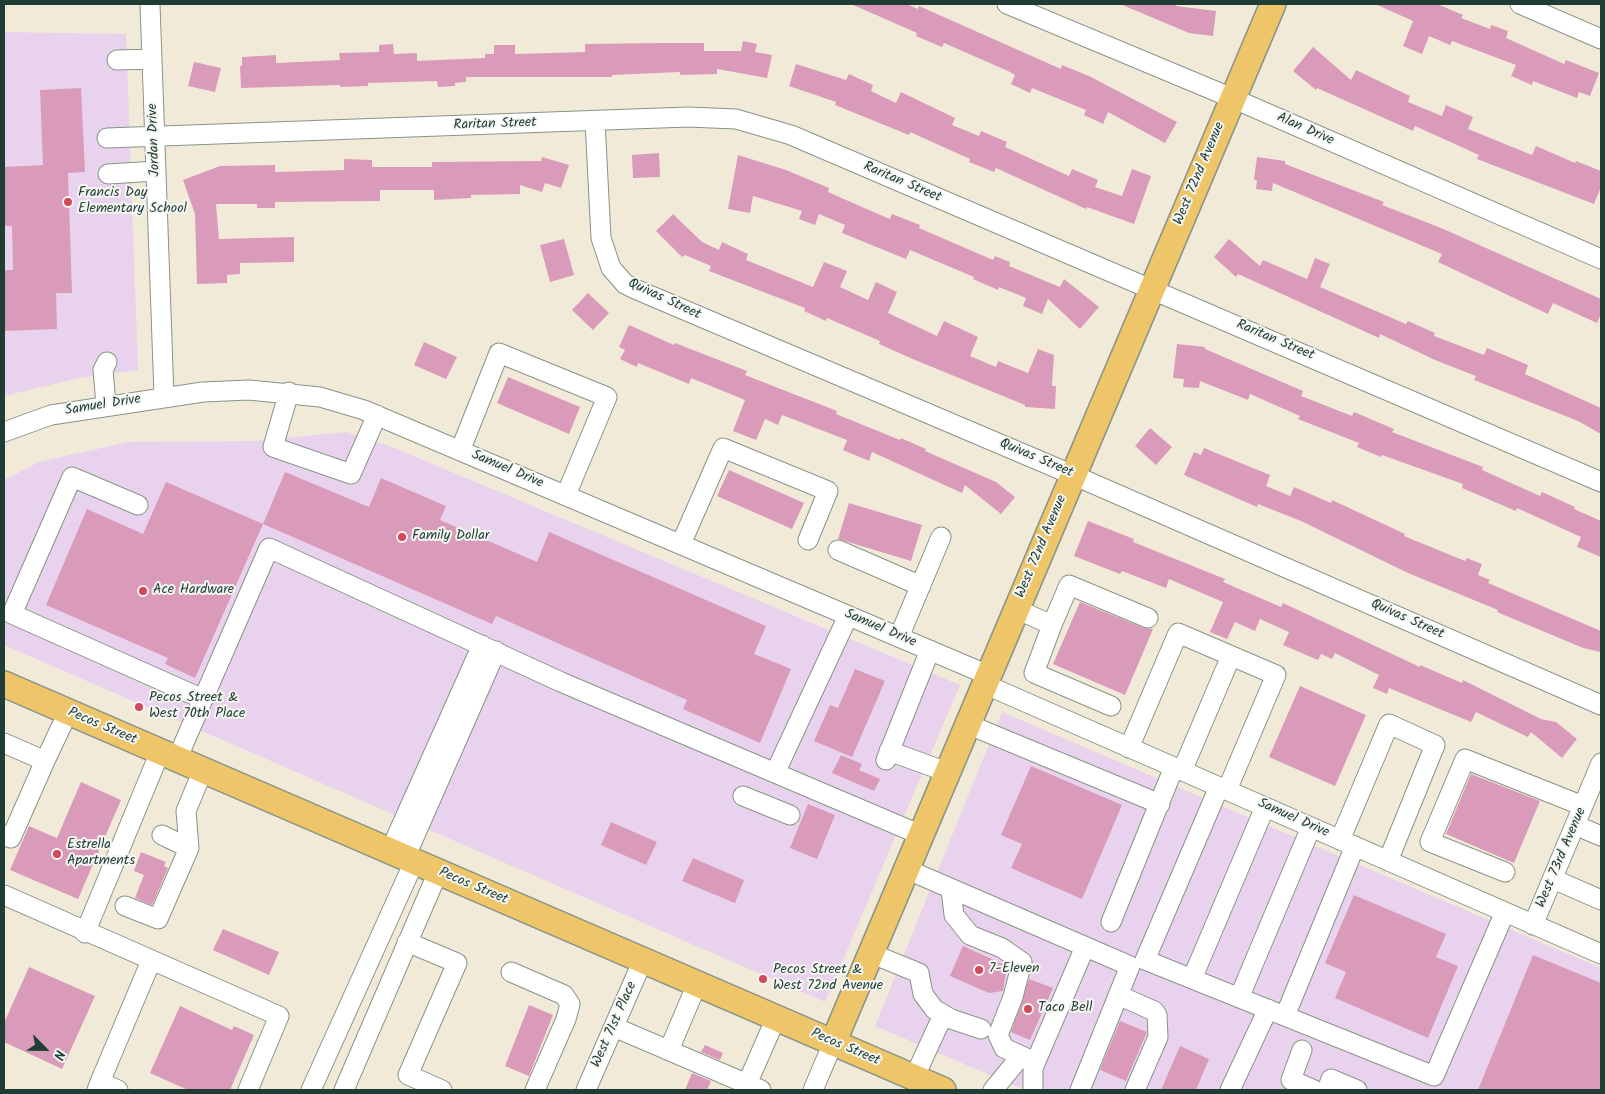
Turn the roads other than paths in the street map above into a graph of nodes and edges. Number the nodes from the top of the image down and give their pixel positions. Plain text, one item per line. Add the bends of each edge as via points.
1 (150, 4) edge
2 (1007, 4) edge
3 (1273, 4) edge
4 (1520, 4) edge
5 (1601, 39) edge
6 (152, 59) junction
7 (117, 60) dead end
8 (1232, 98) junction
9 (595, 121) junction
10 (154, 136) junction
11 (107, 138) dead end
12 (156, 170) junction
13 (108, 174) dead end
14 (1601, 259) edge
15 (1152, 288) junction
16 (107, 362) dead end
17 (289, 392) junction
18 (164, 396) junction
19 (106, 405) junction
20 (377, 415) junction
21 (4, 432) edge
22 (460, 451) junction
23 (1073, 475) junction
24 (1601, 482) edge
25 (566, 496) junction
26 (138, 505) dead end
27 (941, 537) dead end
28 (808, 540) dead end
29 (681, 544) junction
30 (838, 550) dead end
31 (920, 586) junction
32 (1016, 609) junction
33 (848, 616) junction
34 (1148, 618) dead end
35 (1052, 625) junction
36 (899, 638) junction
37 (489, 648) junction
38 (930, 650) junction
39 (1231, 656) junction
40 (986, 680) junction
41 (4, 684) edge
42 (203, 699) junction
43 (1601, 705) edge
44 (1110, 706) dead end
45 (68, 712) junction
46 (967, 724) junction
47 (4, 742) edge
48 (1129, 748) junction
49 (168, 755) junction
50 (45, 761) junction
51 (1601, 763) edge
52 (1178, 769) junction
53 (203, 770) junction
54 (947, 772) junction
55 (775, 773) junction
56 (1223, 789) junction
57 (743, 796) dead end
58 (1160, 804) junction
59 (1583, 806) junction
60 (1265, 807) junction
61 (790, 815) dead end
62 (1575, 825) junction
63 (1311, 827) junction
64 (4, 835) edge
65 (162, 835) dead end
66 (920, 835) junction
67 (1601, 836) edge
68 (1348, 843) junction
69 (189, 848) junction
70 (403, 857) junction
71 (1388, 861) junction
72 (906, 869) junction
73 (438, 872) junction
74 (1505, 872) dead end
75 (1552, 879) junction
76 (951, 889) junction
77 (5, 900) edge
78 (1601, 900) edge
79 (125, 906) dead end
80 (1505, 912) junction
81 (1111, 922) dead end
82 (1534, 925) junction
83 (86, 933) junction
84 (407, 942) junction
85 (1085, 947) junction
86 (870, 953) junction
87 (1601, 954) edge
88 (643, 960) junction
89 (151, 961) junction
90 (511, 972) dead end
91 (1192, 979) junction
92 (697, 984) junction
93 (1118, 995) junction
94 (1239, 998) junction
95 (1277, 1013) junction
96 (943, 1015) junction
97 (776, 1018) junction
98 (614, 1027) junction
99 (981, 1029) dead end
100 (833, 1043) junction
101 (669, 1050) junction
102 (1302, 1050) dead end
103 (1028, 1059) junction
104 (914, 1078) junction
105 (98, 1086) edge
106 (420, 1086) edge
107 (754, 1087) edge
108 (118, 1090) edge
109 (248, 1090) edge
110 (311, 1090) edge
111 (344, 1090) edge
112 (442, 1090) edge
113 (535, 1090) edge
114 (586, 1090) edge
115 (813, 1090) edge
116 (943, 1090) edge
117 (992, 1090) edge
118 (1033, 1090) edge
119 (1080, 1090) edge
120 (1135, 1090) edge
121 (1230, 1090) edge
122 (1314, 1090) edge
123 (1327, 1090) edge
124 (1357, 1090) edge

1 - 6 street, Jordan Drive
2 - 8 street, Alan Drive
3 - 8 main road, West 72nd Avenue
4 - 5 street
6 - 7 street
6 - 10 street, Jordan Drive
8 - 14 street, Alan Drive
8 - 15 main road, West 72nd Avenue
9 - 10 street, Raritan Street
9 - 15 street, Raritan Street via 717,118 770,128
9 - 23 street, Quivas Street via 601,238 611,268 625,284
10 - 11 street, Raritan Street
10 - 12 street, Jordan Drive
12 - 13 street
12 - 18 street, Jordan Drive
15 - 23 main road, West 72nd Avenue
15 - 24 street, Raritan Street
16 - 19 street via 103,370
17 - 18 street, Samuel Drive via 222,391
17 - 20 street, Samuel Drive via 320,397
17 - 20 street via 273,447 352,474
18 - 19 street, Samuel Drive
19 - 21 street, Samuel Drive via 51,415
20 - 22 street, Samuel Drive
22 - 25 street, Samuel Drive
22 - 25 street via 499,354 607,397
23 - 32 main road, West 72nd Avenue
23 - 43 street, Quivas Street
25 - 29 street, Samuel Drive
26 - 42 street via 72,477 12,614
27 - 31 street
28 - 29 street via 828,490 723,448
29 - 33 street, Samuel Drive
30 - 31 street
31 - 36 street
32 - 35 street
32 - 40 main road, West 72nd Avenue
33 - 36 street, Samuel Drive
33 - 55 street
34 - 35 street via 1069,585
35 - 44 street via 1034,673
36 - 38 street, Samuel Drive
37 - 42 street via 270,548
37 - 55 street
37 - 70 street
38 - 40 street, Samuel Drive
38 - 54 street via 887,756
39 - 48 street via 1178,633
39 - 52 street
39 - 56 street via 1276,675
40 - 46 main road, West 72nd Avenue
40 - 48 street, Samuel Drive
41 - 45 main road, Pecos Street
42 - 49 street
45 - 49 main road, Pecos Street
45 - 50 street
46 - 54 main road, West 72nd Avenue
46 - 58 street
47 - 50 street
48 - 52 street, Samuel Drive
49 - 53 main road, Pecos Street
49 - 83 street
50 - 64 street via 11,838
51 - 59 street, West 73rd Avenue
52 - 56 street, Samuel Drive
52 - 58 street
53 - 69 street via 186,811
53 - 70 main road, Pecos Street
54 - 66 main road, West 72nd Avenue
55 - 66 street
56 - 60 street, Samuel Drive
56 - 91 street via 1145,960
57 - 61 street
58 - 81 street
59 - 62 street, West 73rd Avenue
59 - 74 street via 1465,759 1430,842
60 - 63 street, Samuel Drive
60 - 91 street
62 - 67 street
62 - 75 street, West 73rd Avenue
63 - 68 street, Samuel Drive
63 - 94 street
65 - 69 street
66 - 72 main road, West 72nd Avenue
68 - 71 street, Samuel Drive
68 - 71 street via 1389,724 1435,745
68 - 95 street
69 - 79 street via 158,920
70 - 73 main road, Pecos Street
70 - 110 street
71 - 80 street, Samuel Drive
72 - 76 street
72 - 86 main road, West 72nd Avenue
73 - 84 street
73 - 88 main road, Pecos Street
75 - 78 street
75 - 82 street, West 73rd Avenue
76 - 85 street
76 - 103 street via 954,915 970,935 1002,948 1022,962 998,1035 1004,1048
77 - 83 street
80 - 82 street, Samuel Drive
80 - 95 street via 1434,1076
82 - 87 street, Samuel Drive
83 - 89 street
84 - 106 street via 457,963 408,1075
84 - 111 street
85 - 93 street via 1130,966
85 - 103 street
86 - 96 street via 919,974 923,994
86 - 100 main road, West 72nd Avenue
88 - 92 main road, Pecos Street
88 - 98 street, West 71st Place
89 - 105 street
89 - 109 street via 279,1016
90 - 113 street via 564,995 570,1004
91 - 94 street
92 - 97 main road, Pecos Street
92 - 101 street
93 - 119 street
93 - 120 street via 1157,1015 1158,1037
94 - 95 street
95 - 121 street
96 - 99 street
96 - 104 street
97 - 100 main road, Pecos Street
97 - 107 street
98 - 101 street
98 - 114 street, West 71st Place
100 - 104 main road, Pecos Street
100 - 115 street, West 72nd Avenue
101 - 107 street
102 - 122 street via 1290,1080
103 - 117 street
103 - 118 street via 1033,1068
104 - 116 main road, Pecos Street
105 - 108 street
106 - 112 street
123 - 124 street via 1331,1079

